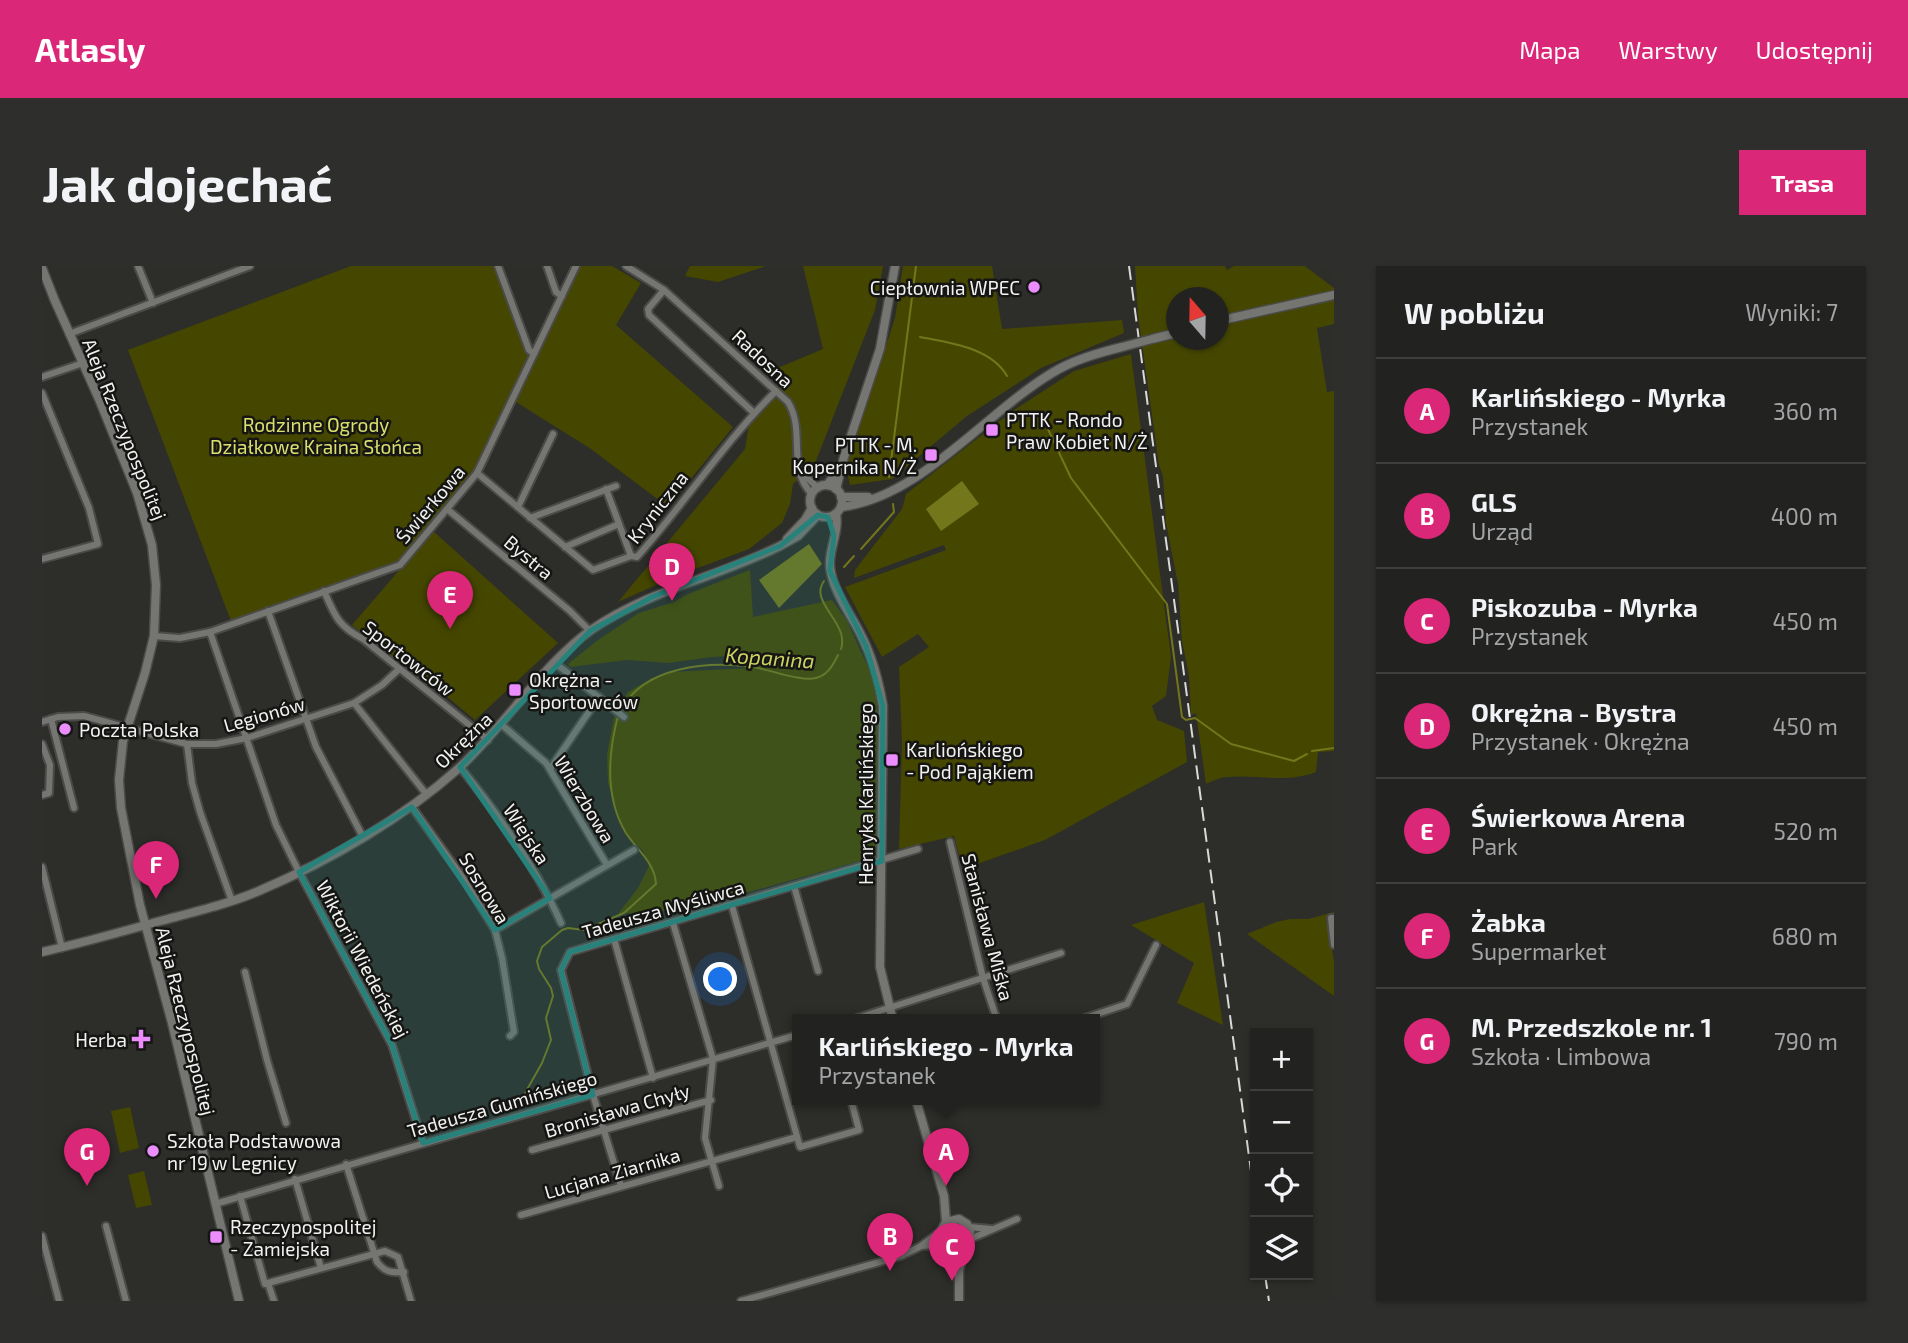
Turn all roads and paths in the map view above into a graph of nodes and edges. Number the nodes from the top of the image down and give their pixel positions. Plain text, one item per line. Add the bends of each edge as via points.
1 (138, 266) edge
2 (250, 266) edge
3 (498, 266) edge
4 (547, 266) edge
5 (576, 266) edge
6 (626, 266) edge
7 (895, 266) edge
8 (42, 268) edge
9 (664, 290) junction
10 (1333, 295) edge
11 (562, 296) junction
12 (153, 303) junction
13 (1229, 319) edge
14 (69, 334) junction
15 (1166, 336) edge
16 (534, 354) junction
17 (83, 363) junction
18 (42, 377) edge
19 (776, 391) junction
20 (42, 393) edge
21 (754, 413) junction
22 (553, 434) dead end
23 (477, 473) junction
24 (616, 486) dead end
25 (606, 489) junction
26 (823, 489) junction
27 (518, 507) junction
28 (447, 509) junction
29 (829, 510) junction
30 (530, 518) junction
31 (619, 524) junction
32 (565, 547) junction
33 (631, 556) junction
34 (42, 559) edge
35 (324, 591) junction
36 (268, 611) junction
37 (590, 631) junction
38 (210, 632) junction
39 (154, 636) junction
40 (555, 663) junction
41 (398, 670) junction
42 (599, 697) junction
43 (354, 703) junction
44 (624, 717) dead end
45 (51, 719) junction
46 (305, 719) junction
47 (42, 722) edge
48 (502, 725) junction
49 (126, 727) junction
50 (247, 738) junction
51 (488, 740) junction
52 (42, 744) edge
53 (187, 744) junction
54 (460, 767) junction
55 (550, 769) junction
56 (42, 795) edge
57 (427, 795) junction
58 (412, 807) junction
59 (74, 808) dead end
60 (363, 837) junction
61 (950, 842) dead end
62 (918, 849) dead end
63 (634, 850) dead end
64 (882, 861) junction
65 (607, 865) junction
66 (42, 867) edge
67 (299, 872) junction
68 (794, 886) junction
69 (550, 898) junction
70 (232, 901) junction
71 (732, 906) junction
72 (1332, 918) edge
73 (561, 923) dead end
74 (673, 923) junction
75 (146, 925) junction
76 (495, 930) junction
77 (614, 939) junction
78 (1334, 945) edge
79 (1156, 946) dead end
80 (62, 948) junction
81 (42, 952) edge
82 (1061, 953) dead end
83 (818, 971) dead end
84 (245, 972) dead end
85 (983, 978) junction
86 (890, 1008) junction
87 (870, 1014) edge
88 (892, 1014) edge
89 (994, 1014) edge
90 (1097, 1014) edge
91 (510, 1036) dead end
92 (792, 1036) edge
93 (771, 1042) junction
94 (713, 1059) junction
95 (653, 1078) junction
96 (593, 1095) junction
97 (711, 1100) junction
98 (852, 1105) edge
99 (917, 1105) edge
100 (286, 1123) dead end
101 (603, 1130) junction
102 (797, 1137) junction
103 (423, 1143) junction
104 (532, 1150) dead end
105 (712, 1161) junction
106 (346, 1164) junction
107 (295, 1179) junction
108 (719, 1185) dead end
109 (621, 1186) junction
110 (240, 1196) junction
111 (944, 1196) junction
112 (215, 1204) junction
113 (521, 1215) dead end
114 (958, 1219) junction
115 (1017, 1219) dead end
116 (946, 1222) junction
117 (106, 1226) dead end
118 (968, 1227) junction
119 (990, 1229) junction
120 (941, 1231) junction
121 (42, 1236) edge
122 (967, 1242) junction
123 (948, 1245) junction
124 (921, 1246) junction
125 (374, 1254) junction
126 (321, 1268) junction
127 (959, 1269) junction
128 (404, 1272) junction
129 (268, 1283) junction
130 (59, 1301) edge
131 (126, 1301) edge
132 (239, 1301) edge
133 (274, 1301) edge
134 (411, 1301) edge
135 (741, 1301) edge
136 (959, 1301) edge

1 - 12 street
2 - 12 street
3 - 16 street
4 - 11 street via 556,292
5 - 11 street, Świerkowa
6 - 9 street, Radosna
7 - 26 street via 880,349 841,467
8 - 14 street, Aleja Rzeczypospolitej
9 - 19 street, Radosna
9 - 21 street via 649,315
10 - 13 street
11 - 16 street, Świerkowa
12 - 14 street
14 - 17 street, Aleja Rzeczypospolitej
15 - 29 street, bridge via 1093,355 1054,371 908,483
16 - 23 street, Świerkowa
17 - 18 street
17 - 39 street, Aleja Rzeczypospolitej via 149,532 156,585
19 - 21 street, Kryniczna
19 - 26 street, Radosna via 791,407 799,470
20 - 34 street via 83,490 98,544
21 - 33 street, Kryniczna via 663,528 637,557
22 - 27 street
23 - 27 street, Kryniczna
23 - 28 street, Świerkowa
24 - 25 street
25 - 30 street
25 - 31 street
26 - 29 street
26 - 29 street
27 - 30 street, Kryniczna
28 - 35 street, Świerkowa via 400,565
28 - 37 street, Bystra
29 - 37 street, Okrężna via 780,546 652,597
29 - 64 street, Henryka Karlińskiego via 834,536 830,570 866,646 883,706
30 - 32 street, Kryniczna
31 - 32 street
31 - 33 street
32 - 33 street, Kryniczna via 593,570
35 - 36 street, Świerkowa
35 - 41 street, Sportowców via 340,624
36 - 38 street, Świerkowa
36 - 46 street
37 - 40 street, Okrężna
38 - 39 street, Świerkowa via 180,638
38 - 50 street, Wiktorii Wiedeńskiej
39 - 49 street, Aleja Rzeczypospolitej
40 - 42 street
40 - 48 street, Okrężna
41 - 43 street, Legionów
41 - 51 street, Sportowców
42 - 44 street
42 - 55 street
43 - 46 street, Legionów
43 - 57 street
45 - 47 street, Legionów
45 - 49 street, Legionów via 84,716
45 - 59 street
46 - 50 street, Legionów
46 - 60 street
48 - 51 street, Okrężna
48 - 55 street, Wierzbowa
49 - 53 street, Legionów
49 - 75 street, Aleja Rzeczypospolitej via 120,756 121,807
50 - 53 street, Legionów
50 - 67 street, Wiktorii Wiedeńskiej via 276,825
51 - 54 street, Okrężna
52 - 56 street via 50,765 49,793
53 - 70 street via 200,812
54 - 57 street, Okrężna
54 - 69 street, Wiejska
55 - 65 street, Wierzbowa
57 - 58 street, Okrężna
58 - 60 street, Okrężna
58 - 76 street, Sosnowa
60 - 67 street, Okrężna
61 - 85 street, Stanisława Miśka
62 - 64 street, Tadeusza Myśliwca
63 - 65 street
64 - 68 street, Tadeusza Myśliwca
64 - 86 street, Henryka Karlińskiego via 880,967
65 - 69 street
66 - 80 street
67 - 70 street, Okrężna
67 - 103 street, Wiktorii Wiedeńskiej via 392,1045
68 - 71 street, Tadeusza Myśliwca
68 - 83 street
69 - 73 street, Wiejska
69 - 76 street
70 - 75 street, Okrężna
71 - 74 street, Tadeusza Myśliwca
71 - 93 street
72 - 78 street
74 - 77 street, Tadeusza Myśliwca
74 - 94 street
75 - 80 street, Okrężna
75 - 112 street, Aleja Rzeczypospolitej
76 - 91 street, Sosnowa via 514,1032
77 - 95 street
77 - 96 street, Tadeusza Myśliwca via 570,952 561,970
79 - 90 street via 1127,1004
80 - 81 street, Okrężna
82 - 85 street
84 - 100 street
85 - 86 street
85 - 89 street, Stanisława Miśka
86 - 87 street
86 - 88 street, Henryka Karlińskiego
92 - 93 street, Tadeusza Gumińskiego
93 - 94 street, Tadeusza Gumińskiego
93 - 102 street
94 - 95 street, Tadeusza Gumińskiego
94 - 97 street
95 - 96 street, Tadeusza Gumińskiego
96 - 101 street, Tadeusza Myśliwca
96 - 103 street, Tadeusza Gumińskiego
97 - 101 street, Bronisława Chyły
97 - 105 street via 705,1130
98 - 102 street via 859,1130 800,1147
99 - 111 street
101 - 104 street, Bronisława Chyły
101 - 109 street, Tadeusza Myśliwca
102 - 105 street, Lucjana Ziarnika
103 - 106 street, Tadeusza Gumińskiego
105 - 108 street
105 - 109 street, Lucjana Ziarnika
106 - 107 street, Tadeusza Gumińskiego
106 - 125 street
107 - 110 street, Tadeusza Gumińskiego
107 - 126 street
109 - 113 street, Lucjana Ziarnika
110 - 112 street, Tadeusza Gumińskiego
110 - 129 street
111 - 114 street
111 - 116 street
112 - 132 street, Aleja Rzeczypospolitej
114 - 116 street
114 - 118 street
115 - 119 street
116 - 120 street
117 - 131 street
118 - 119 street
118 - 122 street
119 - 122 street
120 - 123 street
120 - 124 street
121 - 130 street
122 - 123 street via 958,1247
122 - 127 street
123 - 124 street
123 - 127 street
124 - 135 street via 901,1256
125 - 126 street
125 - 128 street via 390,1273
125 - 128 street via 394,1254
126 - 129 street
127 - 136 street
128 - 134 street
129 - 133 street

